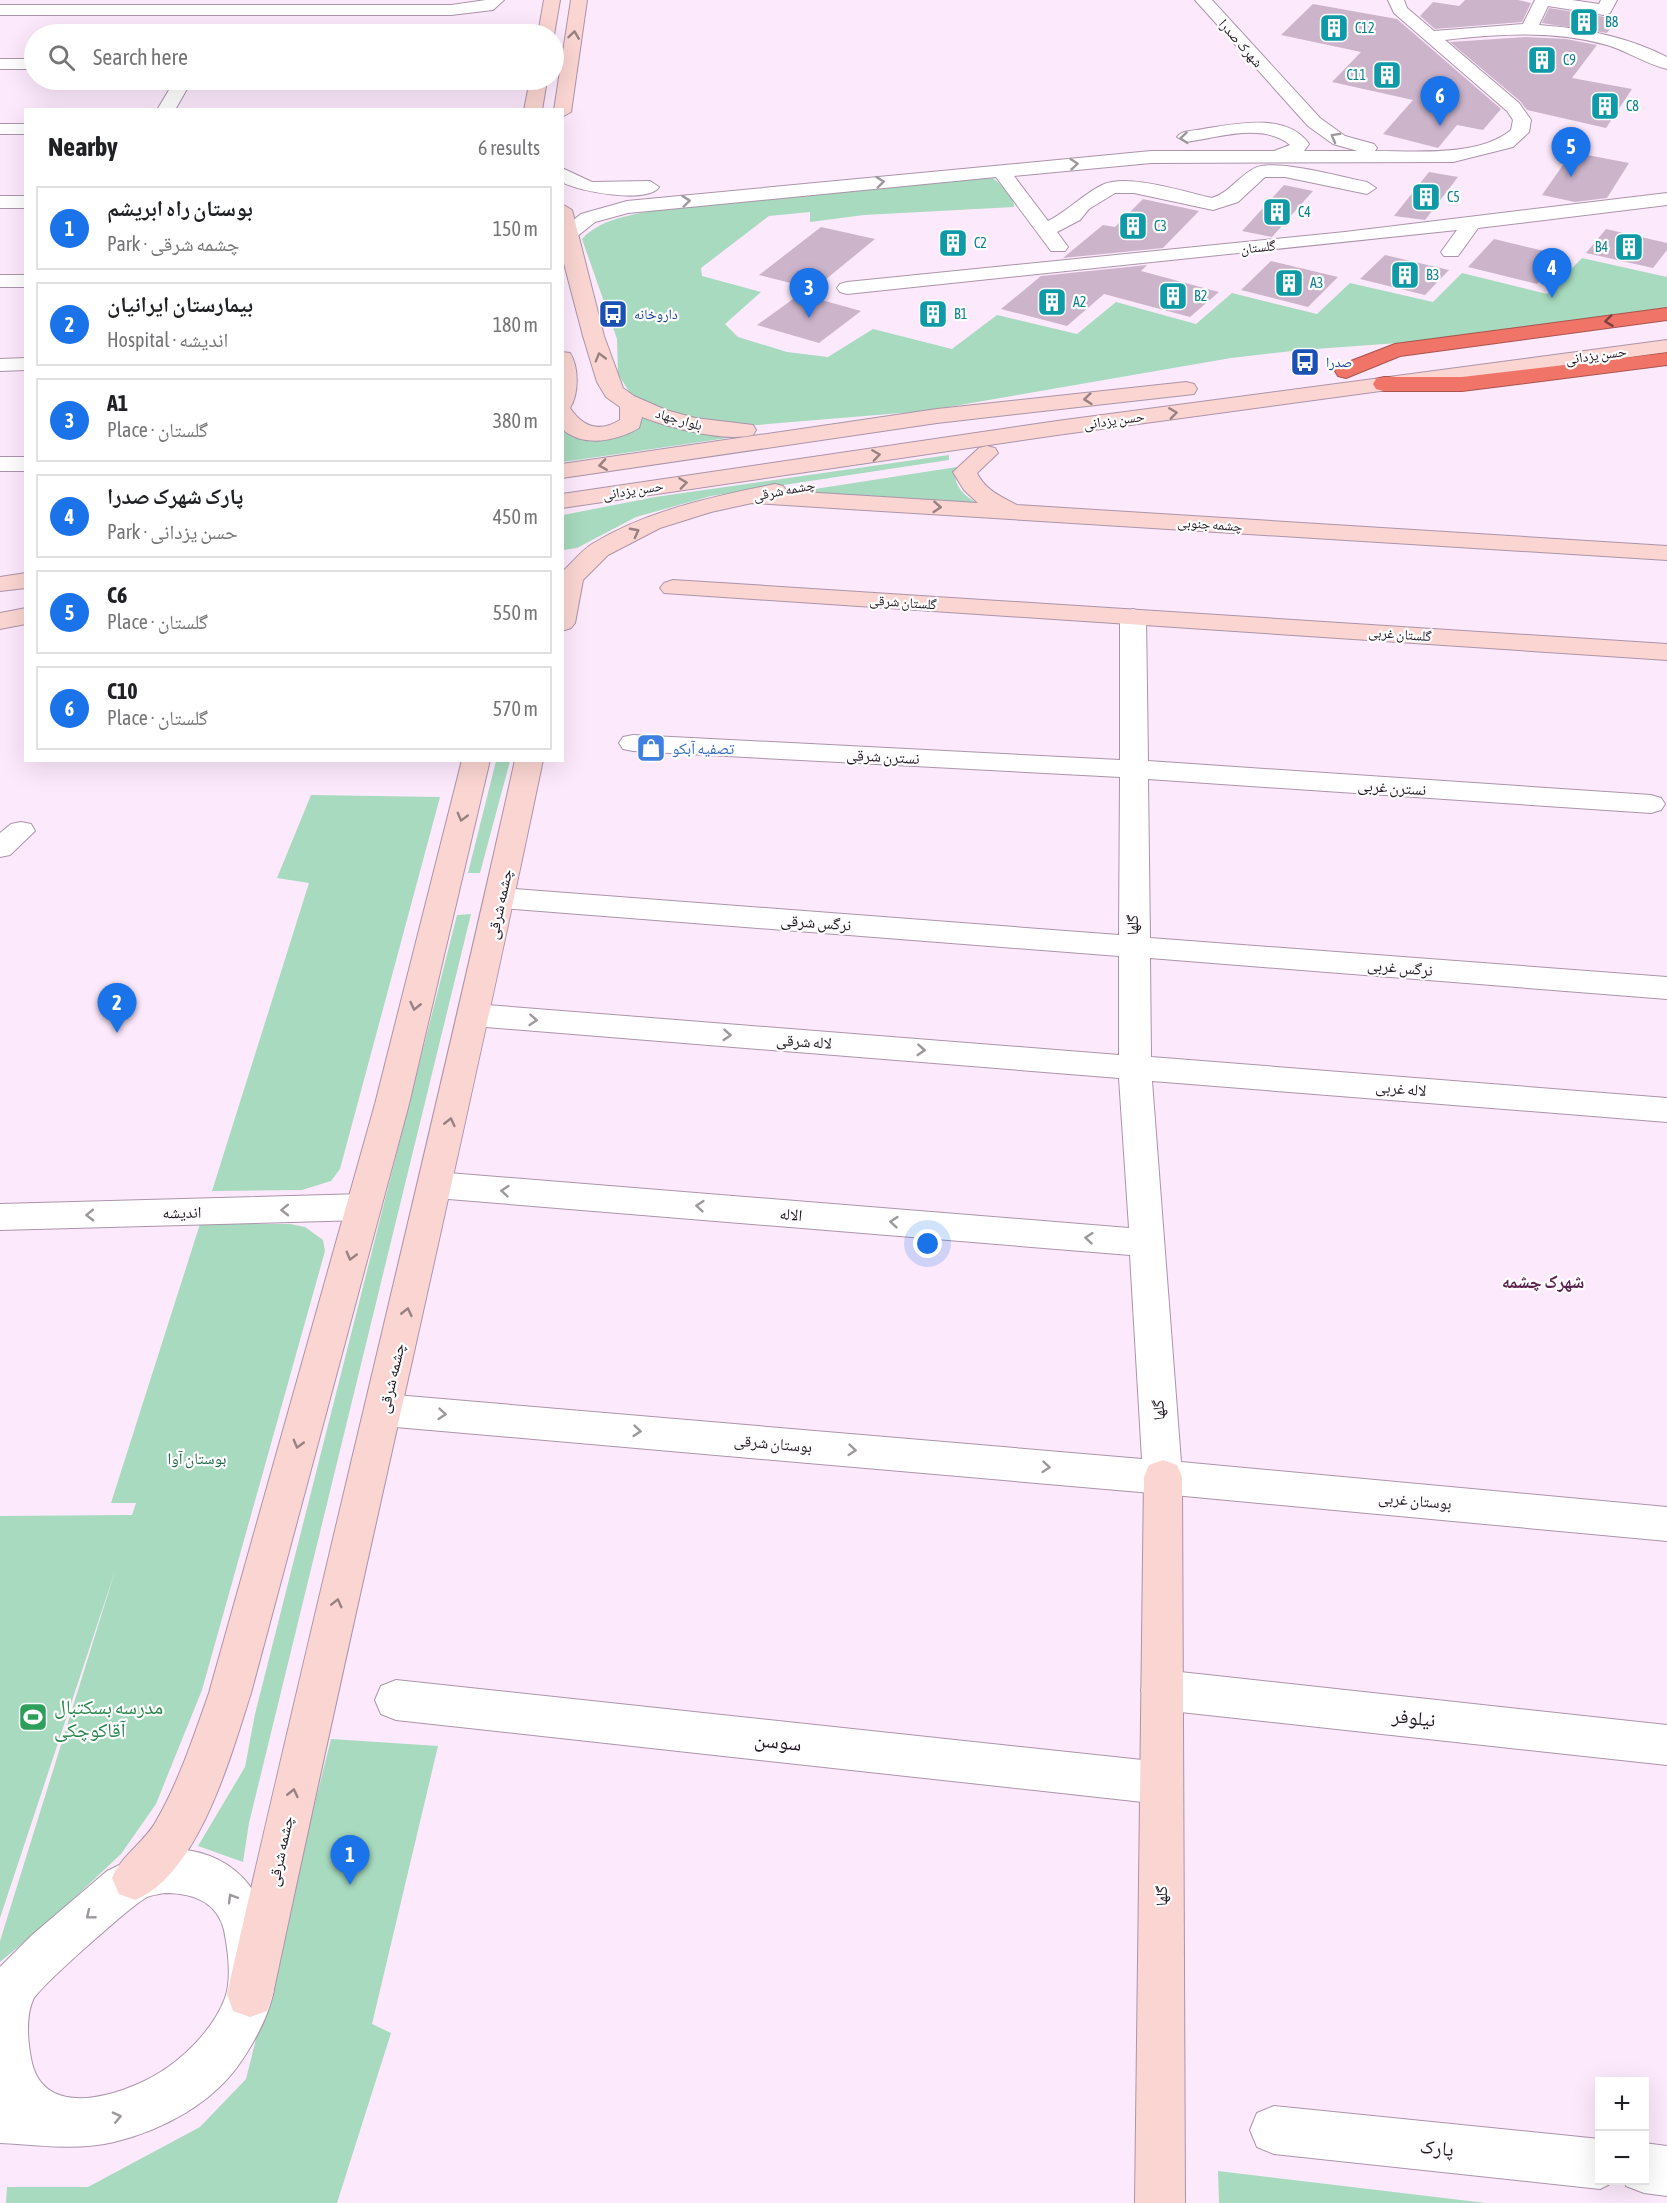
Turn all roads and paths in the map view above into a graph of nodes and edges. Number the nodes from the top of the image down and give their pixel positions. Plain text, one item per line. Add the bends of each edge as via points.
1 (496, 0) edge
2 (552, 0) edge
3 (579, 0) edge
4 (1203, 0) edge
5 (1396, 0) edge
6 (1609, 0) edge
7 (128, 5) edge
8 (0, 10) edge
9 (222, 10) junction
10 (214, 24) edge
11 (548, 24) edge
12 (1529, 29) junction
13 (1431, 36) junction
14 (0, 64) edge
15 (24, 64) edge
16 (1667, 64) edge
17 (1279, 86) junction
18 (177, 90) edge
19 (536, 90) edge
20 (167, 108) edge
21 (533, 108) edge
22 (563, 108) edge
23 (0, 129) edge
24 (24, 129) edge
25 (1242, 129) junction
26 (1278, 154) junction
27 (1453, 156) junction
28 (1001, 171) junction
29 (564, 174) edge
30 (1366, 188) dead end
31 (629, 198) junction
32 (1667, 200) edge
33 (0, 202) edge
34 (24, 202) edge
35 (1581, 210) junction
36 (564, 218) edge
37 (1472, 223) junction
38 (1046, 230) junction
39 (568, 234) junction
40 (1564, 234) dead end
41 (1362, 236) junction
42 (1257, 247) junction
43 (1451, 252) dead end
44 (1349, 254) dead end
45 (1129, 260) junction
46 (1241, 265) dead end
47 (1072, 266) junction
48 (1024, 271) junction
49 (0, 281) edge
50 (24, 281) edge
51 (1118, 281) dead end
52 (848, 288) dead end
53 (1003, 291) dead end
54 (1667, 314) edge
55 (1667, 329) edge
56 (1667, 346) edge
57 (1667, 359) edge
58 (0, 364) edge
59 (24, 364) edge
60 (564, 368) edge
61 (1346, 371) junction
62 (1384, 384) junction
63 (564, 391) edge
64 (631, 404) junction
65 (937, 416) junction
66 (564, 418) edge
67 (1057, 428) junction
68 (987, 453) junction
69 (0, 464) edge
70 (24, 464) edge
71 (564, 471) edge
72 (752, 496) junction
73 (564, 501) edge
74 (1013, 512) junction
75 (1667, 553) edge
76 (565, 569) edge
77 (24, 580) edge
78 (0, 585) edge
79 (564, 587) edge
80 (674, 588) dead end
81 (24, 616) edge
82 (1133, 617) junction
83 (0, 621) edge
84 (1667, 652) edge
85 (633, 743) dead end
86 (475, 762) edge
87 (529, 762) edge
88 (1133, 769) junction
89 (1651, 804) dead end
90 (501, 898) junction
91 (1132, 945) junction
92 (1667, 988) edge
93 (474, 1015) junction
94 (1135, 1067) junction
95 (1667, 1110) edge
96 (436, 1185) junction
97 (364, 1207) junction
98 (0, 1217) edge
99 (1147, 1243) junction
100 (384, 1410) junction
101 (1163, 1477) junction
102 (1667, 1524) edge
103 (1162, 1690) junction
104 (396, 1700) dead end
105 (1667, 1744) edge
106 (1161, 1783) junction
107 (135, 1878) junction
108 (7, 1990) edge
109 (250, 1994) junction
110 (0, 2119) edge
111 (59, 2120) junction
112 (1274, 2130) dead end
113 (1595, 2164) edge
114 (1649, 2169) edge
115 (1667, 2171) edge
116 (1160, 2203) edge

1 - 9 street via 487,7 452,10
2 - 11 street
22 -> 3 street
4 - 17 street, شهرک صدرا
5 - 13 street via 1400,10
6 - 12 street via 1604,10 1543,0
7 - 8 street
7 - 9 street
9 - 10 street
12 - 13 street
12 - 16 street via 1618,44
13 - 27 street via 1514,107 1522,120 1520,132 1507,143
14 - 15 street
17 - 25 street via 1270,110 1258,123
27 -> 17 street, شهرک صدرا via 1392,152 1339,140 1314,122
18 - 20 street
19 - 21 street
23 - 24 street
25 - 26 street via 1284,131 1300,144 1295,150
25 -> 31 street
26 - 27 street
28 -> 26 street via 1151,157
31 -> 28 street
28 - 38 street
29 - 31 street
30 - 38 street via 1285,171 1260,172 1231,198 1213,204 1134,187 1111,188
31 - 39 street via 588,218
32 - 35 street, گلستان
33 - 34 street
35 - 37 street, گلستان
35 - 40 street
36 - 39 street, بلوار جهاد
37 - 41 street, گلستان
37 - 43 street
38 - 47 street
64 -> 39 street, بلوار جهاد via 613,390 605,374
41 - 42 street, گلستان
41 - 44 street
42 - 45 street, گلستان
42 - 46 street
45 - 47 street, گلستان
45 - 51 street
47 - 48 street, گلستان
48 - 52 street, گلستان
48 - 53 street
49 - 50 street
54 -> 61 highway via 1395,350
55 - 61 street, حسن یزدانی
56 - 62 street, حسن یزدانی
57 - 62 highway via 1462,384
58 - 59 street
60 - 63 street
61 -> 65 street, حسن یزدانی
67 -> 62 street, حسن یزدانی
64 - 65 street, بلوار جهاد via 672,419 736,430
64 - 66 street via 631,423 607,434 577,430
65 -> 71 street, حسن یزدانی
67 - 68 street, چشمه شرقی via 1007,442
73 -> 67 street, حسن یزدانی
68 - 72 street, چشمه شرقی via 951,463
68 - 74 street via 965,472 970,486
69 - 70 street
72 -> 74 street, چشمه جنوبی
76 -> 72 street, چشمه شرقی via 652,523
74 - 75 street, چشمه جنوبی
76 - 79 street
77 - 78 street
80 - 82 street, گلستان شرقی
81 - 83 street
82 - 84 street, گلستان غربی
82 - 88 street, گلها
85 - 88 street, نسترن شرقی
86 -> 97 street
87 - 90 street, چشمه شرقی
88 - 89 street, نسترن غربی
88 - 91 street, گلها
90 - 91 street, نرگس شرقی
90 - 93 street, چشمه شرقی
91 - 92 street, نرگس غربی
91 - 94 street, گلها
93 -> 94 street, لاله شرقی
96 -> 93 street, چشمه شرقی
94 - 95 street, لاله غربی
94 - 99 street, گلها
99 -> 96 street, الاله
100 -> 96 street, چشمه شرقی
97 -> 98 street, اندیشه
97 -> 107 street via 212,1749 199,1784 169,1841
99 - 101 street, گلها
100 -> 101 street, بوستان شرقی
109 -> 100 street, چشمه شرقی via 316,1692
101 - 102 street, بوستان غربی
101 - 103 street, گلها
103 - 105 street, نیلوفر
103 - 106 street, گلها
104 - 106 street, سوسن
106 - 116 street, گلها
107 -> 108 street
109 -> 107 street via 248,1938 243,1916 227,1889 202,1874 170,1870
108 - 111 street via 2,2042 6,2067 16,2088 33,2106
111 -> 109 street via 85,2122 120,2117 163,2100 200,2074 224,2044
110 - 111 street
112 - 113 street, پارک
114 - 115 street

